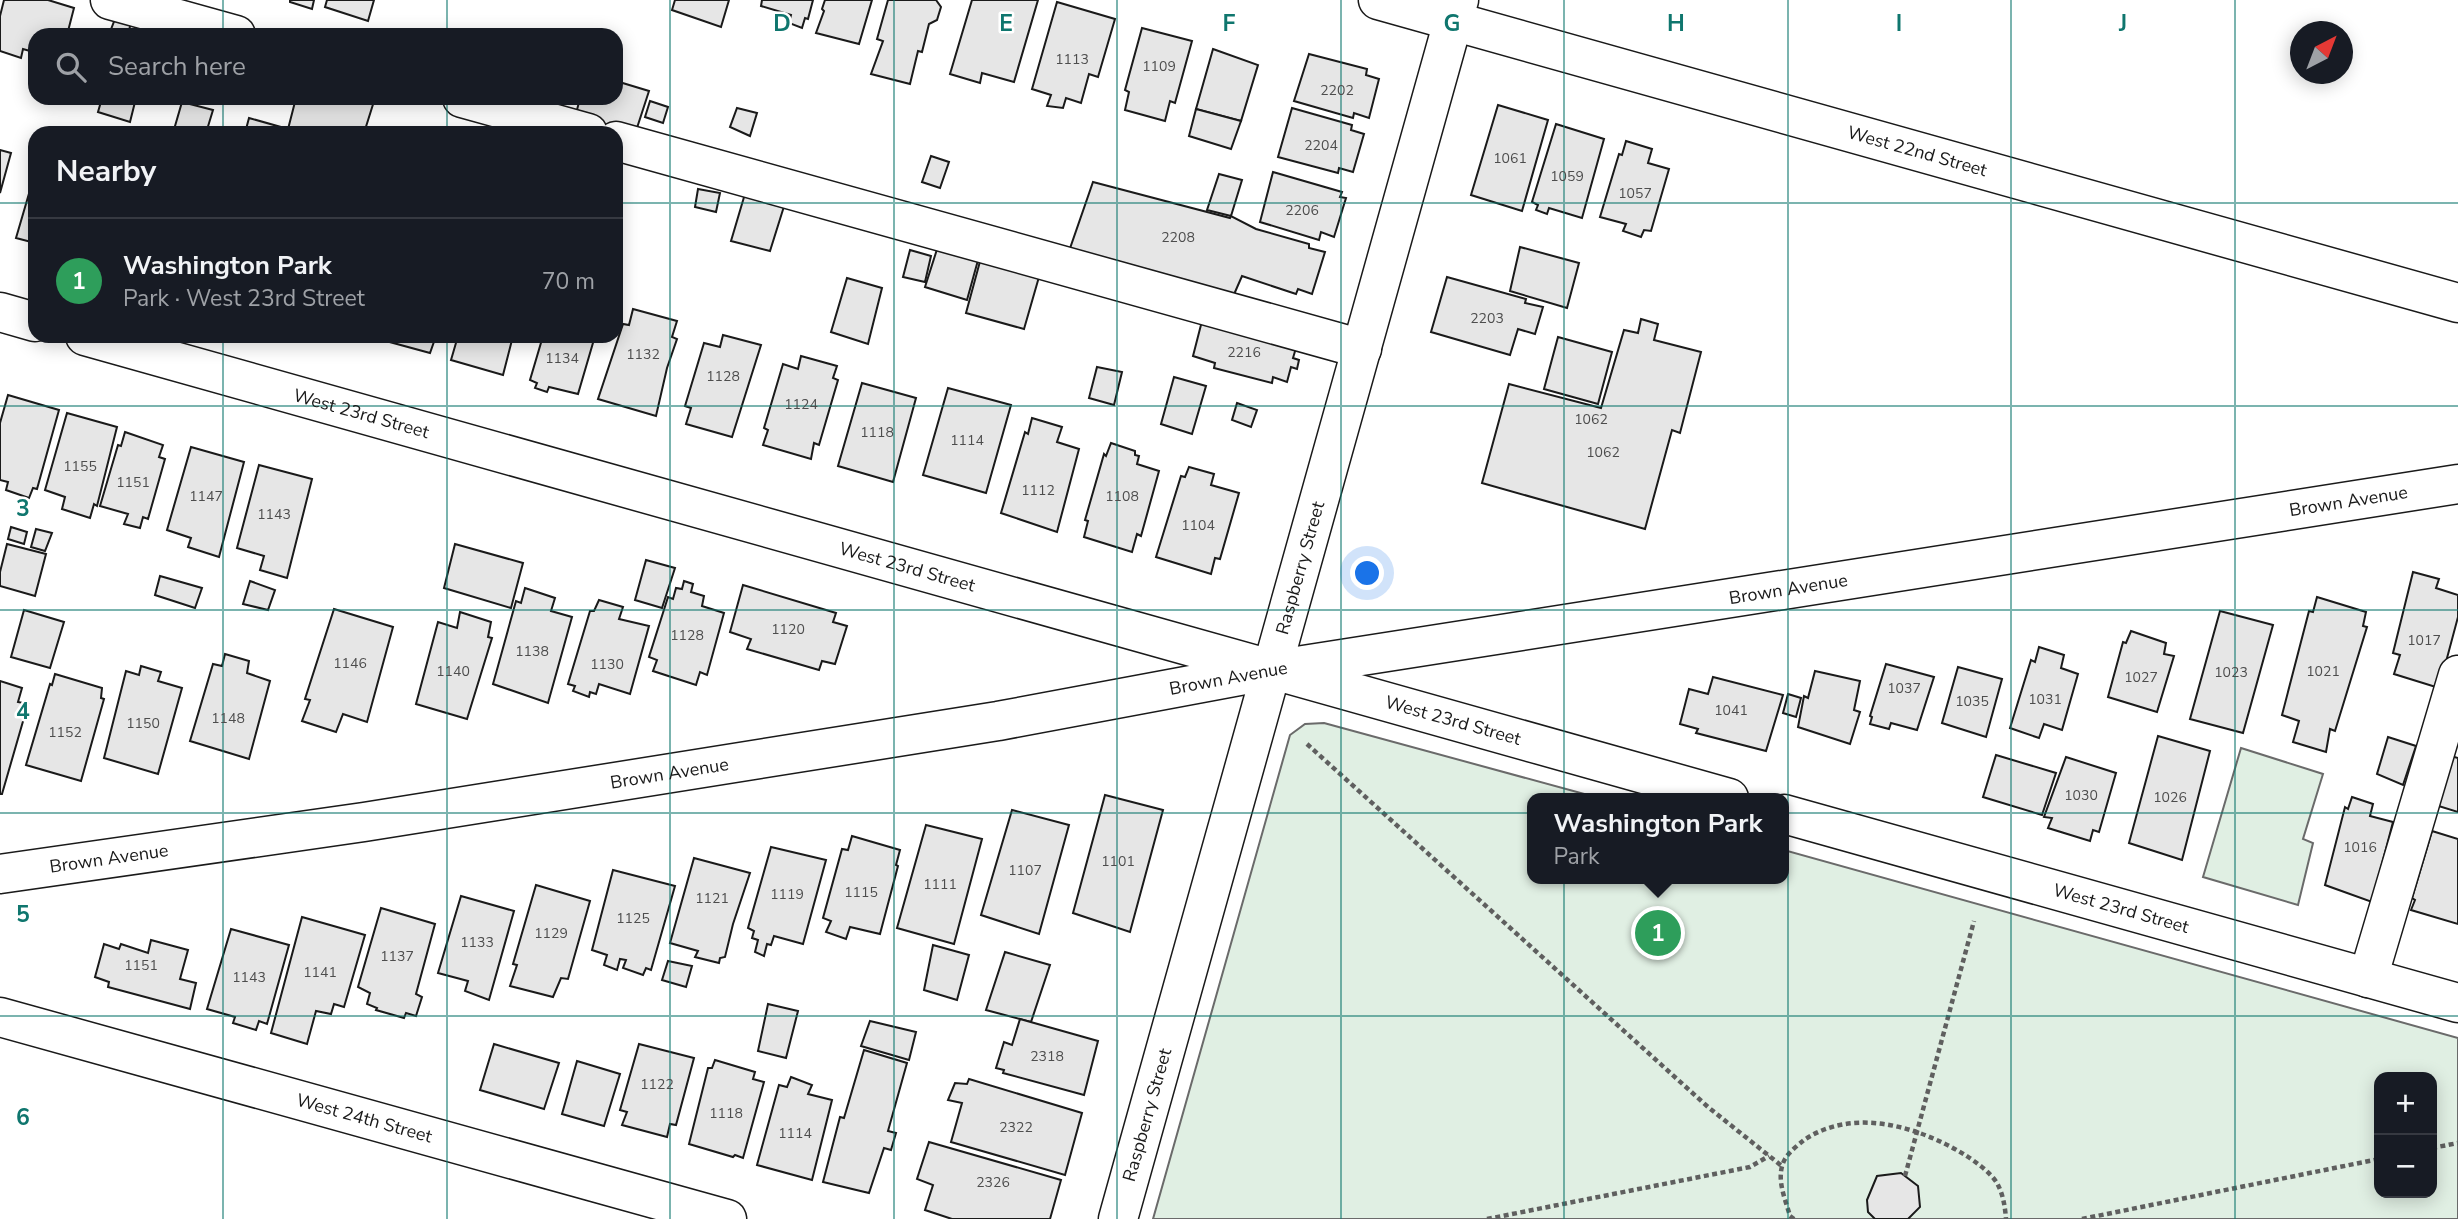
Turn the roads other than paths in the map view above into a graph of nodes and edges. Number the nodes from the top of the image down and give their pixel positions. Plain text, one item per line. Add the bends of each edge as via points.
1 (110, 0) edge
2 (1378, 0) edge
3 (1457, 10) edge
4 (211, 28) edge
5 (487, 105) edge
6 (563, 126) edge
7 (623, 143) edge
8 (2458, 303) edge
9 (0, 312) edge
10 (28, 320) edge
11 (110, 343) edge
12 (1362, 349) junction
13 (2458, 484) edge
14 (1272, 670) junction
15 (2458, 675) edge
16 (1711, 793) edge
17 (1789, 815) edge
18 (0, 874) edge
19 (2368, 978) junction
20 (2458, 1003) edge
21 (0, 1017) edge
22 (727, 1219) edge
23 (1118, 1219) edge

1 - 4 street
2 - 3 street, West 22nd Street
3 - 8 street, West 22nd Street
3 - 12 street, Raspberry Street
5 - 6 street
7 - 12 street
9 - 10 street
11 - 14 street, West 23rd Street
12 - 14 street, Raspberry Street
13 - 14 street, Brown Avenue
14 - 16 street, West 23rd Street
14 - 18 street, Brown Avenue via 998,721 363,822
14 - 23 street, Raspberry Street
15 - 19 street
17 - 19 street, West 23rd Street
19 - 20 street, West 23rd Street
21 - 22 street, West 24th Street

